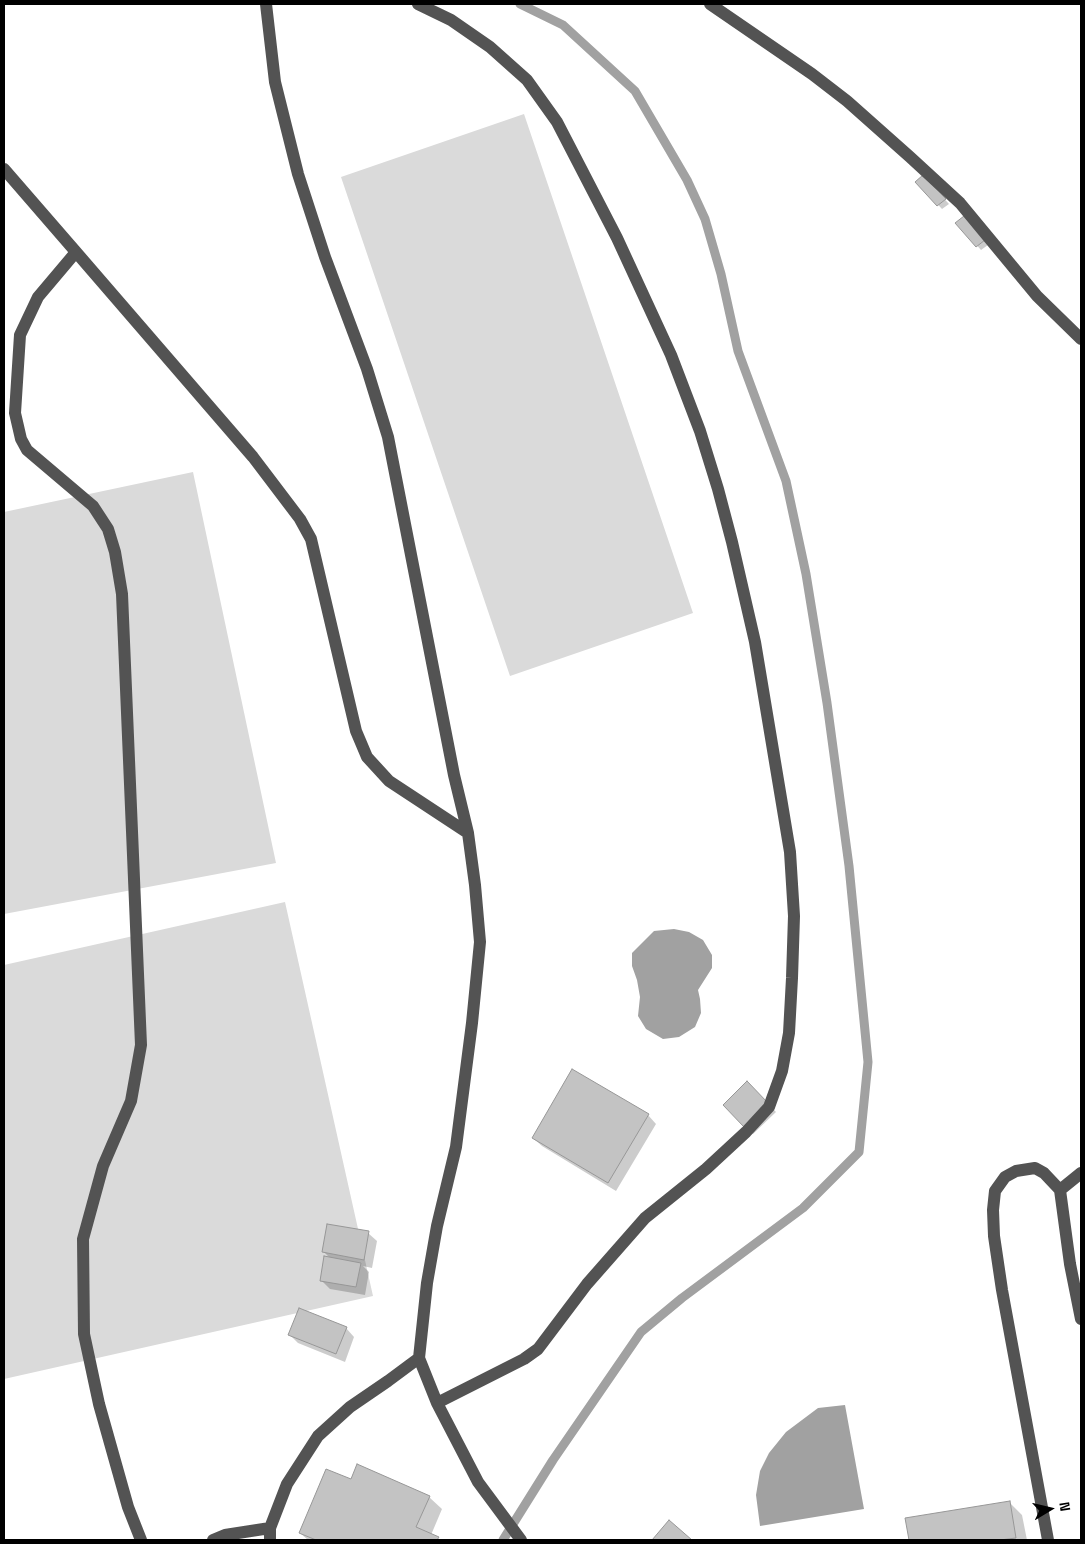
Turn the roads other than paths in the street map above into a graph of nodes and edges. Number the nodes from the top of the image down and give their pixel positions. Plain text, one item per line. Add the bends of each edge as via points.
1 (266, 4) edge
2 (418, 4) edge
3 (710, 4) edge
4 (4, 169) edge
5 (76, 252) junction
6 (1081, 339) edge
7 (468, 833) junction
8 (1081, 1173) edge
9 (1060, 1190) junction
10 (1081, 1319) edge
11 (419, 1358) junction
12 (437, 1403) junction
13 (270, 1534) edge
14 (141, 1540) edge
15 (213, 1540) edge
16 (521, 1540) edge
17 (1048, 1540) edge

1 - 7 street via 275,82 298,174 388,437
2 - 12 street via 452,20 490,47 527,80 552,115 617,238 670,355 700,431 718,489 755,642 790,852 794,916 789,1033 782,1071 769,1107 706,1169 645,1218 587,1284 538,1349
3 - 6 street via 812,74 910,157 960,203 1037,296
4 - 5 street
5 - 7 street via 254,457 300,519 311,539 356,731 368,757 388,781
5 - 14 street via 38,297 20,335 15,413 27,450 93,506 108,529 122,594 141,1044 131,1101 103,1166 83,1239 84,1334 99,1404 128,1507
7 - 11 street via 480,942 476,988 456,1147 427,1283
8 - 9 street
9 - 10 street
9 - 17 street via 1035,1168 1016,1170 1005,1177 995,1191 993,1210 1002,1290
11 - 12 street
11 - 13 street via 350,1407 318,1436 287,1484
12 - 16 street via 478,1482
13 - 15 street via 224,1536

